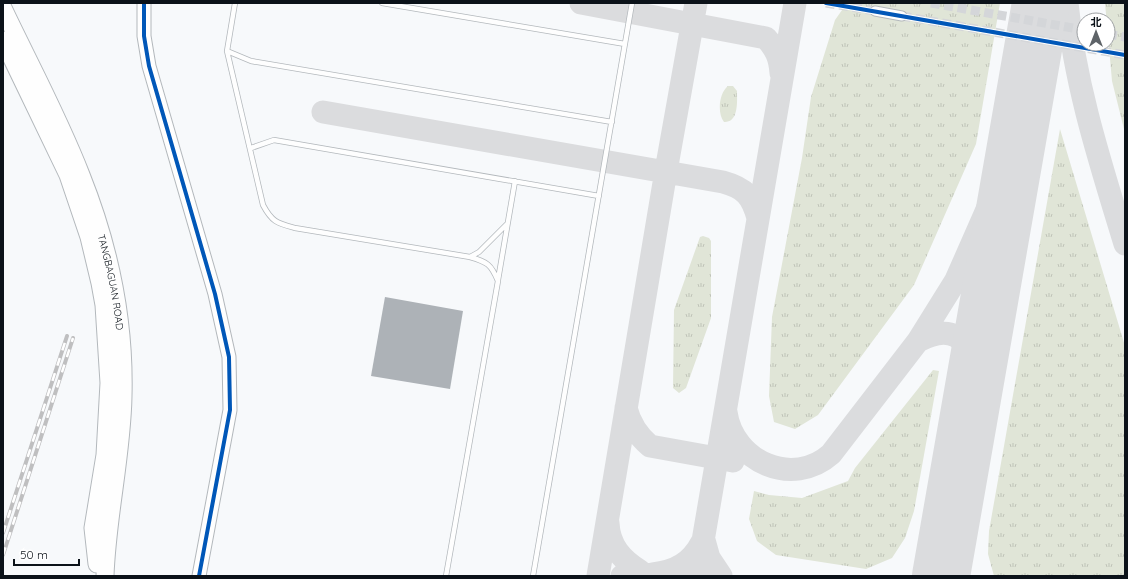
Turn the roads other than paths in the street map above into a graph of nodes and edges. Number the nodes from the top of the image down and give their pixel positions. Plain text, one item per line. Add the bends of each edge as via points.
1 (144, 3) edge
2 (235, 3) edge
3 (382, 3) edge
4 (632, 3) edge
5 (3, 8) edge
6 (875, 12) tunnel mouth
7 (902, 16) tunnel mouth
8 (3, 40) edge
9 (625, 44) junction
10 (227, 52) junction
11 (612, 122) junction
12 (251, 148) junction
13 (515, 182) junction
14 (599, 196) junction
15 (508, 224) junction
16 (470, 257) junction
17 (498, 281) junction
18 (94, 576) edge
19 (105, 576) edge
20 (200, 576) edge
21 (446, 576) edge
22 (533, 576) edge

1 - 20 street via 144,36 149,66 215,294 231,373 230,410
2 - 10 lane
3 - 9 lane
4 - 9 lane
5 - 19 highway, TANGBAGUAN ROAD via 81,175 101,232 116,295 122,348 123,395 118,464 107,532
6 - 7 street
8 - 18 highway, TANGBAGUAN ROAD via 68,175 89,236 100,283 108,359 108,403 105,455 93,528 97,563
9 - 11 lane
10 - 11 lane via 251,60
10 - 12 lane
11 - 14 lane
12 - 13 lane via 274,140
12 - 16 lane via 263,205 270,218 279,223 295,228
13 - 14 lane
13 - 15 lane
14 - 22 lane
15 - 16 lane via 479,252
15 - 17 lane
16 - 17 lane via 486,262 494,270
17 - 21 lane

